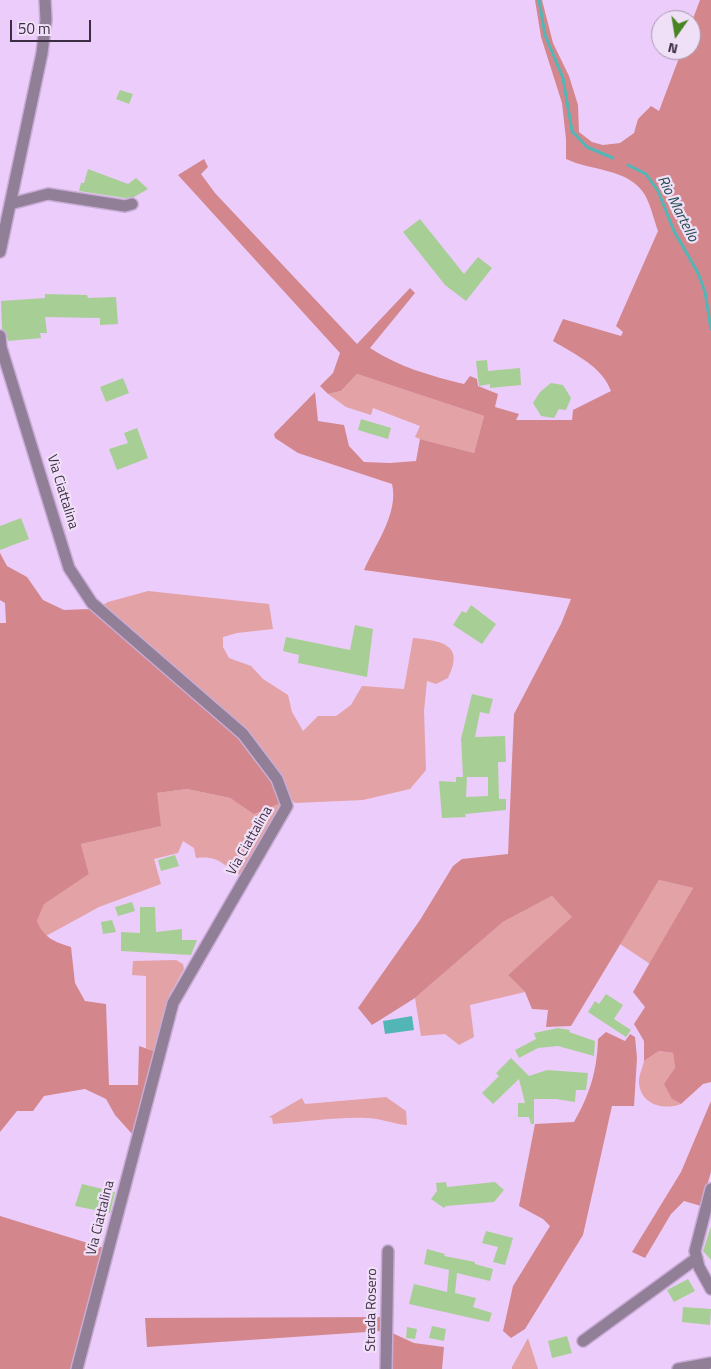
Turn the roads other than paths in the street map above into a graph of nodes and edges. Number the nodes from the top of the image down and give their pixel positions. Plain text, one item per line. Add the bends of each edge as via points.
1 (45, 0) edge
2 (10, 204) junction
3 (132, 204) dead end
4 (0, 252) edge
5 (0, 336) edge
6 (711, 1189) edge
7 (388, 1251) dead end
8 (698, 1262) junction
9 (711, 1266) edge
10 (711, 1289) edge
11 (583, 1341) dead end
12 (711, 1363) edge
13 (683, 1368) edge
14 (77, 1369) edge
15 (386, 1369) edge

1 - 2 street via 42,53
2 - 3 street via 48,194 125,206
2 - 4 street
5 - 14 street, Via Ciattalina via 69,568 92,603 243,734 277,779 287,806 173,1003
6 - 8 street via 695,1251
7 - 15 street, Strada Rosero
8 - 9 street
8 - 10 street
8 - 11 street
12 - 13 street

